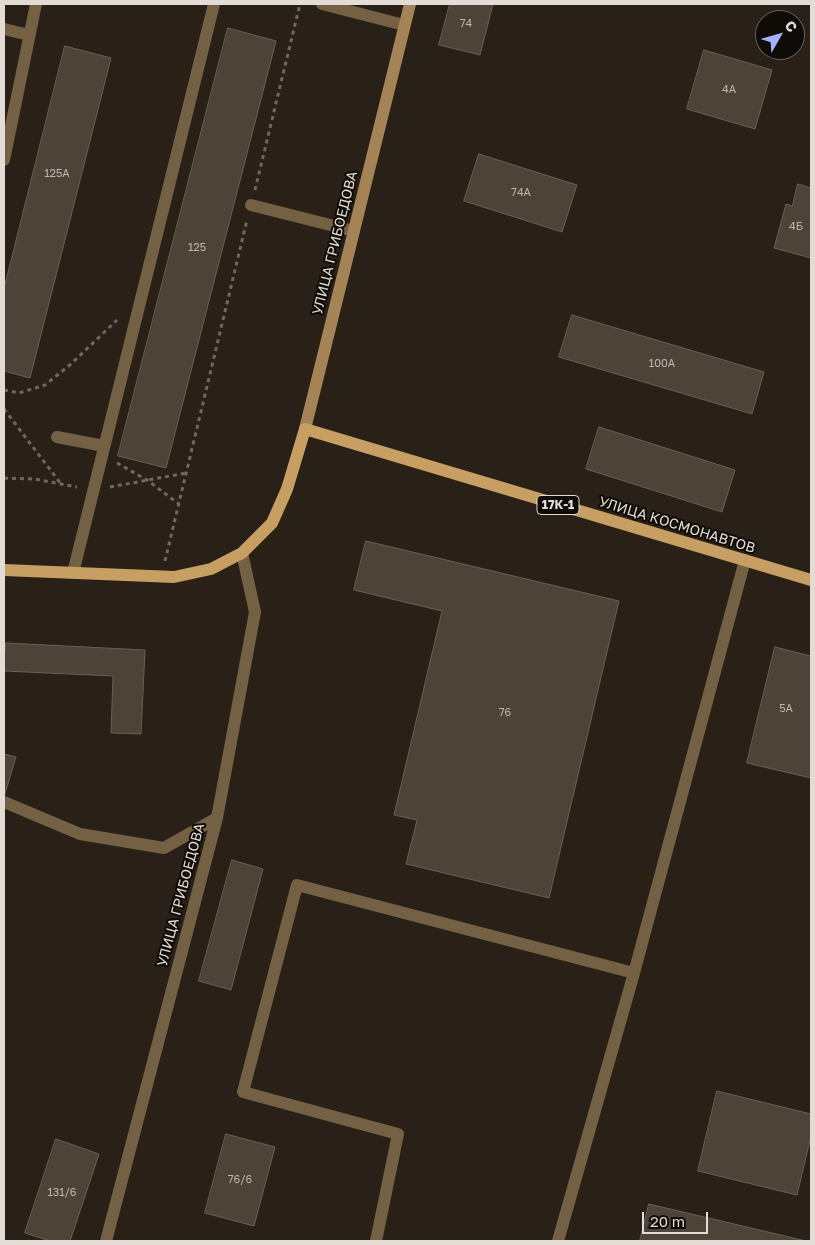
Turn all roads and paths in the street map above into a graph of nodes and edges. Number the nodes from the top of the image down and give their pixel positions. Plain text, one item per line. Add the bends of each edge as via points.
1 (36, 4) edge
2 (214, 4) edge
3 (300, 4) edge
4 (322, 4) edge
5 (410, 4) edge
6 (404, 25) junction
7 (4, 29) edge
8 (29, 34) junction
9 (4, 160) edge
10 (251, 205) junction
11 (354, 231) junction
12 (140, 303) junction
13 (4, 390) edge
14 (4, 409) edge
15 (304, 429) junction
16 (57, 437) dead end
17 (103, 450) junction
18 (186, 473) junction
19 (4, 478) edge
20 (146, 480) junction
21 (62, 484) junction
22 (93, 490) junction
23 (179, 504) junction
24 (242, 553) junction
25 (745, 560) junction
26 (4, 570) edge
27 (73, 573) junction
28 (161, 577) junction
29 (811, 580) edge
30 (4, 802) edge
31 (217, 818) junction
32 (634, 973) junction
33 (106, 1241) edge
34 (376, 1241) edge
35 (558, 1241) edge

1 - 8 street
2 - 12 street
3 - 10 path
4 - 6 street
5 - 6 street, УЛИЦА ГРИБОЕДОВА
6 - 11 street, УЛИЦА ГРИБОЕДОВА
7 - 8 street
8 - 9 street
10 - 11 street
10 - 18 path
11 - 15 street, УЛИЦА ГРИБОЕДОВА
12 - 13 path via 113,323 45,386 19,393
12 - 17 street
14 - 21 path
15 - 24 main road, УЛИЦА ГРИБОЕДОВА via 287,489 272,523
15 - 25 main road, УЛИЦА КОСМОНАВТОВ / 17К-1
16 - 17 street
17 - 20 path
17 - 22 street
18 - 20 path
18 - 23 path
19 - 21 path
20 - 22 path
20 - 23 path
21 - 22 path
22 - 27 street
23 - 28 path
24 - 28 main road via 211,569
24 - 31 street, УЛИЦА ГРИБОЕДОВА via 256,612
25 - 29 main road, УЛИЦА КОСМОНАВТОВ / 17К-1
25 - 32 street
26 - 27 main road
27 - 28 main road
30 - 31 street via 80,834 164,848
31 - 33 street, УЛИЦА ГРИБОЕДОВА
32 - 34 street via 297,885 243,1092 398,1134
32 - 35 street

